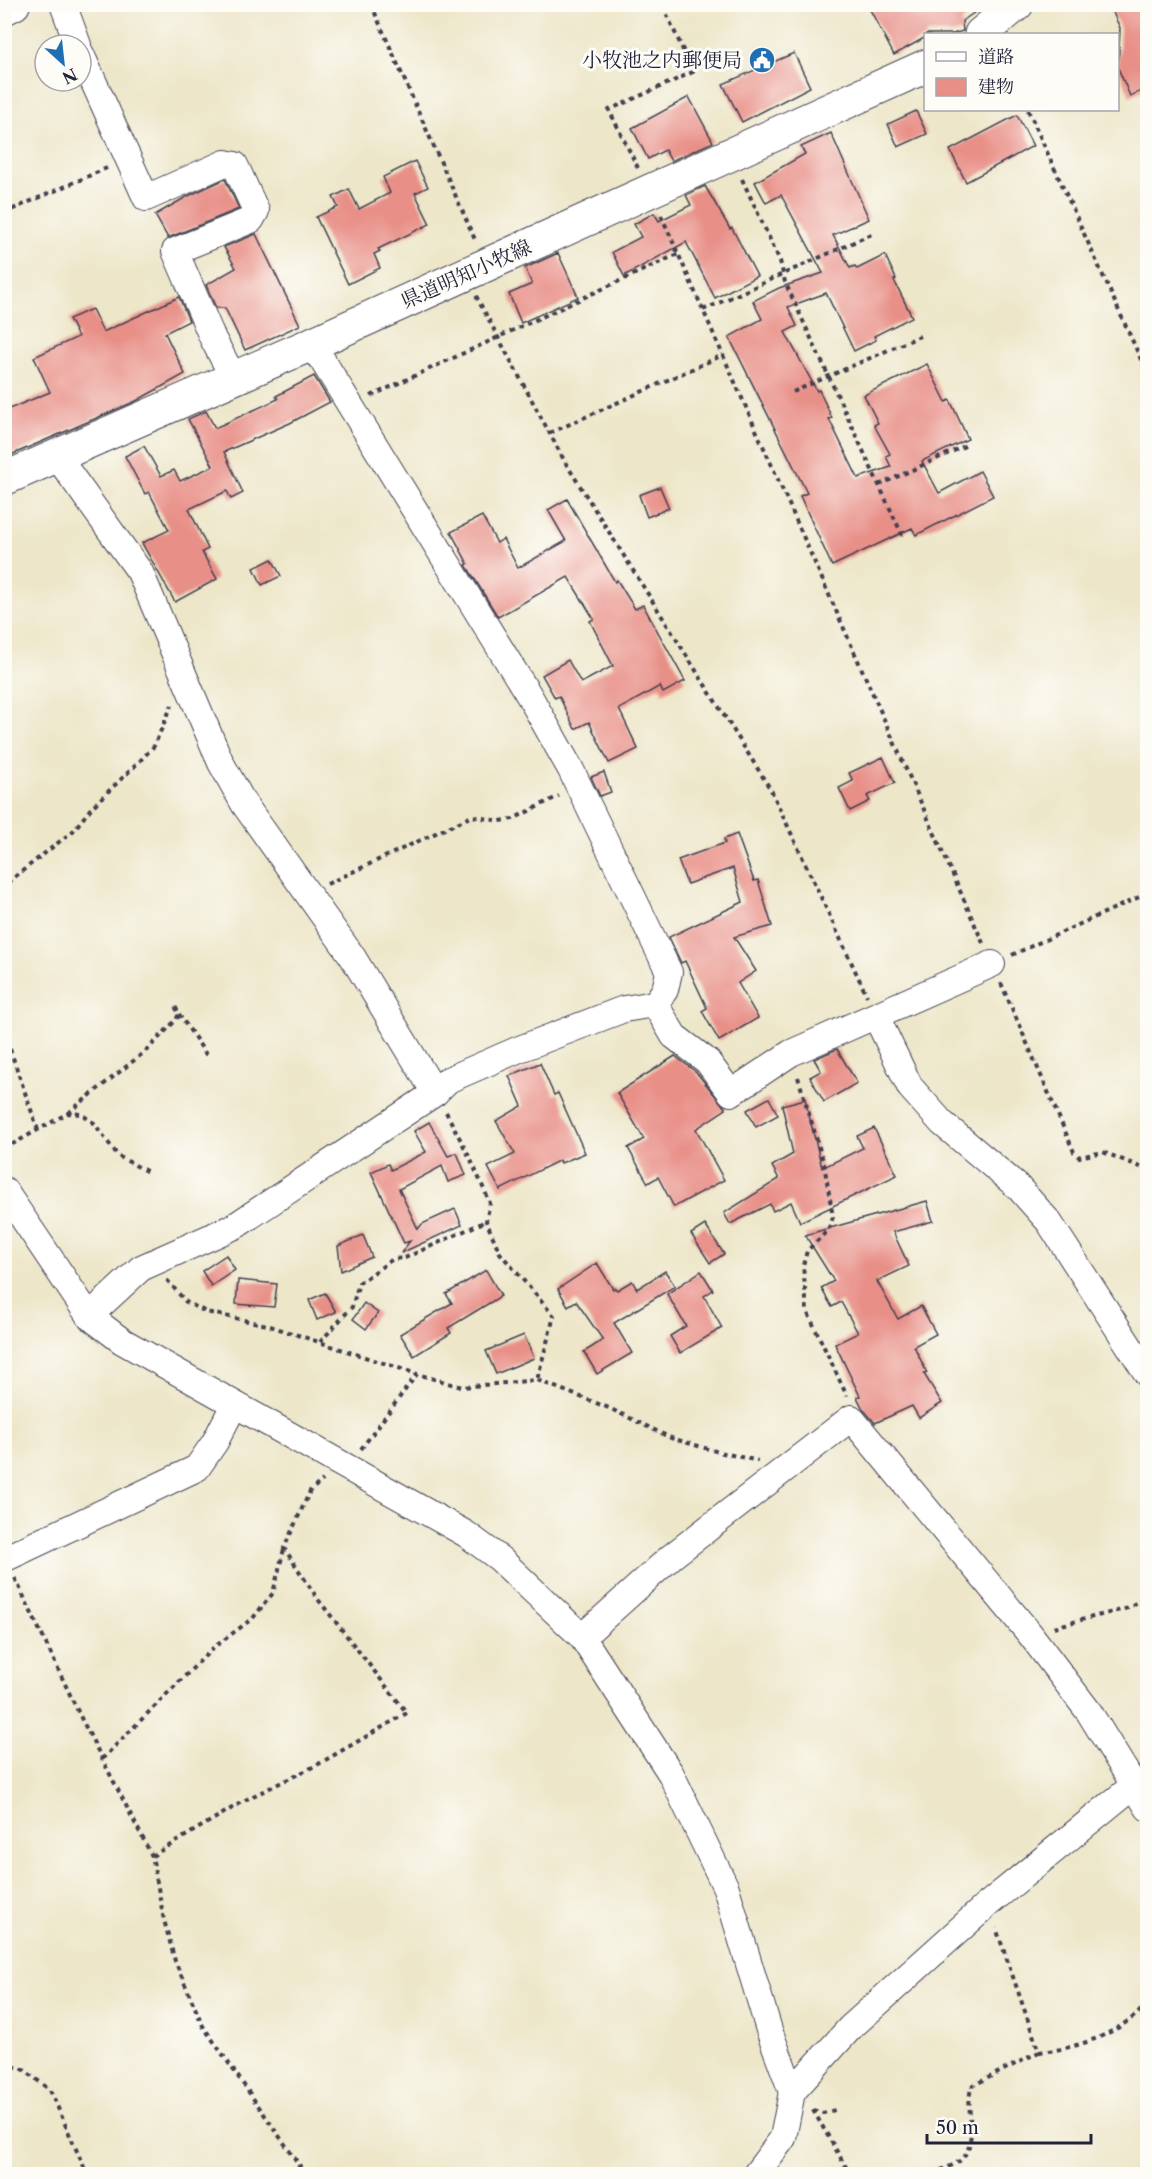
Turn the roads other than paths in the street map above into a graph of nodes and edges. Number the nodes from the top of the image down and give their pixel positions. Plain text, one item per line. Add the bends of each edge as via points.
1 (14, 4) edge
2 (63, 4) edge
3 (1017, 4) edge
4 (4, 9) edge
5 (74, 33) edge
6 (982, 33) edge
7 (924, 67) edge
8 (93, 81) edge
9 (306, 346) junction
10 (233, 377) junction
11 (57, 455) junction
12 (4, 478) edge
13 (992, 964) road end
14 (655, 1004) junction
15 (876, 1016) junction
16 (435, 1093) junction
17 (4, 1190) edge
18 (88, 1316) junction
19 (1148, 1376) edge
20 (234, 1405) junction
21 (5, 1558) edge
22 (582, 1637) junction
23 (1133, 1786) junction
24 (1148, 1808) edge
25 (792, 2092) junction
26 (756, 2175) edge

1 - 4 street
2 - 5 street
3 - 6 main road
7 - 9 main road, 県道明知小牧線
8 - 10 street via 146,198 225,163 235,165 256,211 251,220 175,251
9 - 10 main road, 県道明知小牧線
9 - 14 street via 321,358 530,697 579,787 669,972 665,990
10 - 11 main road, 県道明知小牧線
11 - 12 main road, 県道明知小牧線
11 - 16 street via 140,572 221,763 244,804 352,956
13 - 15 street
14 - 15 street via 674,1036 707,1061 732,1093 791,1053
14 - 16 street via 624,1009 517,1050 448,1080
15 - 19 street via 910,1087 942,1123 1018,1187 1049,1222
16 - 18 street via 235,1226 141,1268
17 - 18 street
18 - 20 street via 122,1341
20 - 21 street via 197,1468
20 - 22 street via 466,1534 500,1559
22 - 23 street via 671,1557 851,1418 1030,1634 1089,1712
22 - 25 street via 671,1774 726,1888
23 - 24 street
23 - 25 street via 988,1904 850,2028
25 - 26 street via 783,2138

